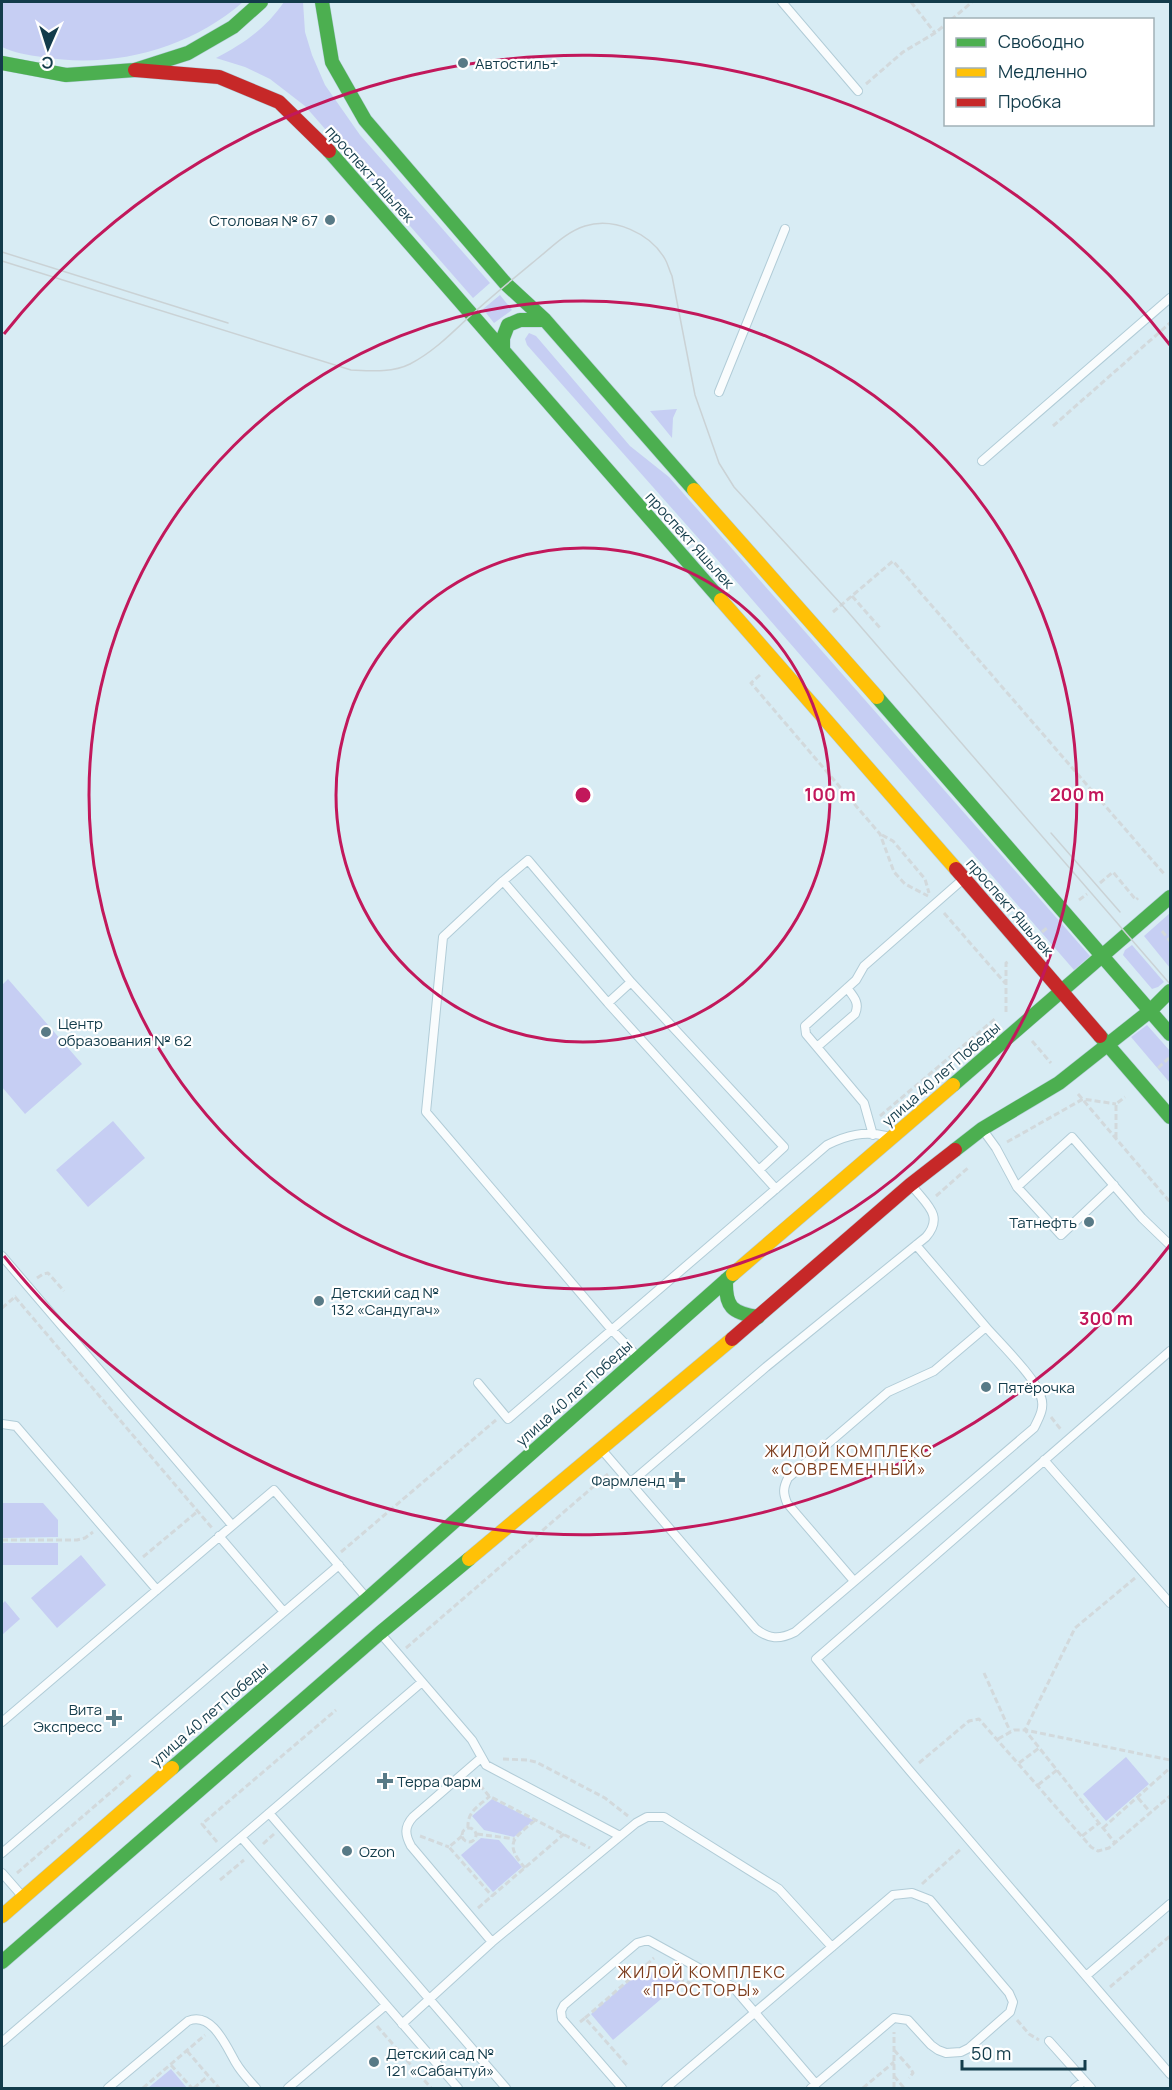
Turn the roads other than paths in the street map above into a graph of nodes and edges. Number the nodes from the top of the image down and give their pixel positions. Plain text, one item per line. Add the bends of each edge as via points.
1 (261, 2) edge
2 (322, 2) edge
3 (783, 2) edge
4 (2, 63) edge
5 (135, 70) junction
6 (858, 91) road end
7 (785, 229) dead end
8 (1170, 298) edge
9 (545, 320) junction
10 (503, 350) junction
11 (719, 392) dead end
12 (982, 461) dead end
13 (964, 879) junction
14 (503, 881) junction
15 (1170, 897) edge
16 (1101, 956) junction
17 (631, 982) junction
18 (847, 988) junction
19 (1170, 991) edge
20 (1061, 992) junction
21 (608, 1003) junction
22 (1150, 1011) junction
23 (1170, 1034) edge
24 (1108, 1045) junction
25 (817, 1047) junction
26 (1170, 1117) edge
27 (982, 1129) junction
28 (873, 1133) junction
29 (893, 1137) junction
30 (870, 1156) junction
31 (759, 1170) junction
32 (910, 1185) junction
33 (1114, 1185) junction
34 (1017, 1187) junction
35 (776, 1189) junction
36 (1153, 1230) junction
37 (1170, 1238) edge
38 (916, 1245) junction
39 (1170, 1245) edge
40 (2, 1256) edge
41 (726, 1280) junction
42 (758, 1317) junction
43 (986, 1327) junction
44 (611, 1329) junction
45 (1170, 1351) edge
46 (639, 1358) junction
47 (478, 1383) dead end
48 (2, 1424) edge
49 (600, 1448) junction
50 (1044, 1460) junction
51 (630, 1483) junction
52 (232, 1525) junction
53 (219, 1536) junction
54 (339, 1565) junction
55 (854, 1581) junction
56 (157, 1590) junction
57 (368, 1599) junction
58 (1170, 1603) edge
59 (284, 1612) junction
60 (380, 1633) junction
61 (422, 1682) junction
62 (2, 1722) edge
63 (481, 1758) junction
64 (269, 1813) junction
65 (620, 1836) junction
66 (241, 1837) junction
67 (2, 1853) edge
68 (2, 1873) edge
69 (23, 1897) junction
70 (1170, 1904) edge
71 (2, 1916) edge
72 (492, 1942) junction
73 (832, 1947) junction
74 (2, 1962) edge
75 (1086, 1976) junction
76 (429, 1999) junction
77 (386, 2005) junction
78 (755, 2013) junction
79 (402, 2024) junction
80 (1049, 2041) road end
81 (2, 2042) edge
82 (1170, 2074) edge
83 (1084, 2081) junction
84 (813, 2086) edge
85 (108, 2088) edge
86 (256, 2088) edge
87 (288, 2088) edge
88 (458, 2088) edge
89 (506, 2088) edge
90 (622, 2088) edge
91 (666, 2088) edge
92 (1075, 2088) edge
93 (1090, 2088) edge

1 - 5 main road via 233,27 188,53
2 - 9 main road, проспект Яшьлек via 332,62 365,120 506,285
3 - 6 lane
4 - 5 main road via 66,75
5 - 10 main road, проспект Яшьлек via 219,77 279,102 330,152
7 - 11 lane
8 - 12 lane
9 - 10 main road via 512,321 501,338
9 - 16 main road, проспект Яшьлек
10 - 13 main road, проспект Яшьлек
13 - 18 lane via 864,966
13 - 20 main road, проспект Яшьлек
14 - 17 lane via 528,860
14 - 21 lane
14 - 44 lane via 443,937 426,1112
15 - 16 main road, улица 40 лет Победы
16 - 20 main road, улица 40 лет Победы
16 - 22 main road, проспект Яшьлек
17 - 21 lane
17 - 31 lane via 784,1147
18 - 25 lane via 856,999 855,1014
18 - 25 lane via 805,1026 806,1034
19 - 22 main road
20 - 24 main road, проспект Яшьлек
20 - 29 main road, улица 40 лет Победы
21 - 31 lane
22 - 23 main road, проспект Яшьлек
22 - 24 main road
24 - 26 main road, проспект Яшьлек
24 - 27 main road via 1059,1083
25 - 28 lane via 864,1103
27 - 32 main road
27 - 34 lane
28 - 29 lane
28 - 30 lane
28 - 35 lane via 852,1134 827,1145
29 - 30 main road, улица 40 лет Победы
30 - 41 main road, улица 40 лет Победы
31 - 35 lane
32 - 38 lane via 933,1212 932,1230
32 - 42 main road
33 - 34 lane via 1061,1235
33 - 34 lane via 1072,1137
33 - 36 lane
35 - 44 lane
36 - 37 lane
36 - 39 lane
38 - 43 lane
38 - 51 lane
40 - 52 lane
41 - 42 main road via 725,1297 731,1309
41 - 46 main road, улица 40 лет Победы
42 - 49 main road
43 - 55 lane via 1038,1388 1041,1415 1034,1428
43 - 55 lane via 934,1371 888,1392 788,1478 783,1494 787,1503
44 - 46 lane
44 - 47 lane via 508,1419
45 - 50 lane
46 - 57 main road, улица 40 лет Победы
48 - 56 lane via 16,1425
49 - 51 lane
49 - 60 main road
50 - 58 lane
50 - 75 lane via 816,1659
51 - 55 lane via 766,1636 785,1637 795,1632
52 - 53 lane
52 - 54 lane via 274,1490
53 - 56 lane
53 - 59 lane
54 - 57 lane
54 - 59 lane
56 - 62 lane
57 - 69 main road, улица 40 лет Победы
59 - 67 lane
60 - 61 lane
60 - 74 main road
61 - 63 lane via 472,1740
61 - 64 lane
63 - 65 lane via 493,1770
63 - 72 lane via 413,1817 406,1839
64 - 66 lane
64 - 76 lane
65 - 72 lane
65 - 73 lane via 647,1817 664,1816 784,1894
66 - 77 lane
66 - 81 lane
68 - 69 lane
69 - 71 main road, улица 40 лет Победы
70 - 75 lane
72 - 76 lane
73 - 78 lane
73 - 84 lane via 893,1895 912,1893 930,1900 1013,2002 1010,2012 969,2048 953,2054 930,2045 908,2020 894,2018
75 - 82 lane
76 - 79 lane
76 - 89 lane
77 - 79 lane
77 - 87 lane
78 - 84 lane
78 - 90 lane via 730,1985 666,1948 648,1940 637,1943 562,2008 562,2019
78 - 91 lane
79 - 88 lane
80 - 83 lane
83 - 92 lane
83 - 93 lane
85 - 86 lane via 193,2019 204,2020 213,2028

